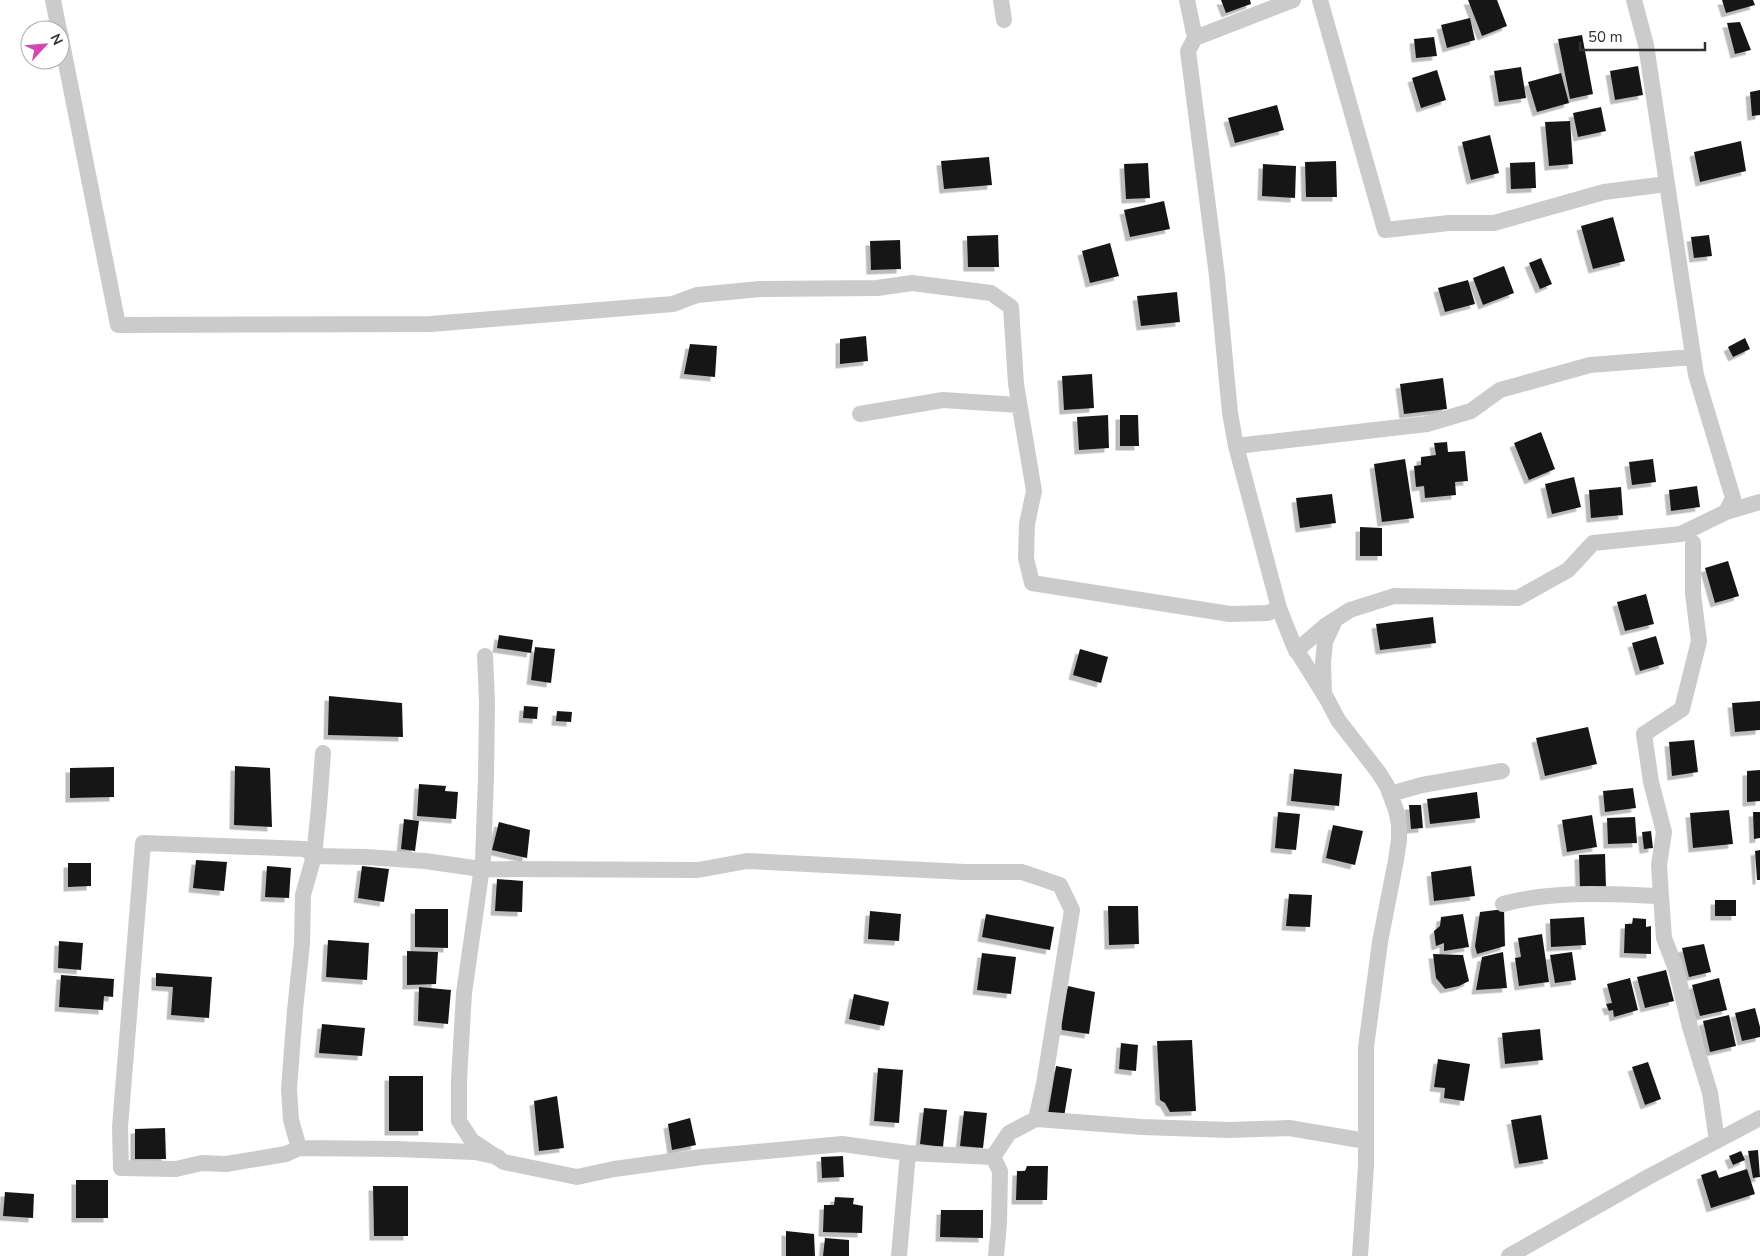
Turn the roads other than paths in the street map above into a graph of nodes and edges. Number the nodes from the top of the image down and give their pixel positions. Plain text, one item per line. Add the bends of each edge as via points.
1 (53, 0) edge
2 (1001, 0) edge
3 (1187, 0) edge
4 (1292, 0) edge
5 (1320, 0) edge
6 (1634, 0) edge
7 (57, 20) edge
8 (1004, 20) dead end
9 (1195, 38) junction
10 (68, 70) edge
11 (1667, 184) junction
12 (1693, 357) junction
13 (1019, 405) junction
14 (860, 414) dead end
15 (1236, 446) junction
16 (1760, 502) edge
17 (1726, 512) junction
18 (1693, 543) dead end
19 (1279, 608) junction
20 (1335, 620) junction
21 (1296, 651) junction
22 (485, 656) dead end
23 (1324, 694) junction
24 (323, 753) dead end
25 (1502, 771) dead end
26 (1390, 794) junction
27 (314, 856) junction
28 (482, 869) junction
29 (1662, 896) junction
30 (1503, 904) dead end
31 (1760, 1118) edge
32 (1036, 1119) junction
33 (1366, 1141) junction
34 (1717, 1141) junction
35 (299, 1148) junction
36 (908, 1153) junction
37 (993, 1156) junction
38 (498, 1157) junction
39 (899, 1256) edge
40 (996, 1256) edge
41 (1360, 1256) edge
42 (1509, 1256) edge

1 - 7 street
2 - 8 street
3 - 9 street
4 - 9 street
5 - 11 street via 1386,230 1449,223 1494,224 1604,192
6 - 11 street via 1646,44
9 - 15 street via 1188,51
10 - 13 street via 118,325 431,324 674,304 697,295 760,290 877,288 912,283 990,293 1011,307
11 - 12 street
12 - 15 street via 1590,365 1500,390 1471,411 1426,424
12 - 17 street via 1733,498
13 - 14 street via 943,400
13 - 19 street via 1034,491 1026,549 1032,583 1230,614 1268,613
15 - 19 street
16 - 17 street
17 - 20 street via 1681,534 1593,544 1568,570 1518,598 1394,596 1350,610
18 - 29 street via 1693,594 1699,642 1682,709 1644,734 1651,782 1664,832 1659,865
19 - 21 street
20 - 21 street
20 - 23 street via 1325,642
21 - 23 street
22 - 28 street via 486,777
23 - 26 street via 1338,720 1379,773
24 - 27 street
25 - 26 street
26 - 33 street via 1396,810 1399,840 1368,1028
27 - 28 street via 425,861
27 - 35 street via 303,895 302,944 289,1089 291,1120
27 - 35 street via 305,849 143,843 120,1127 122,1168 176,1168 202,1163 254,1161
28 - 32 street via 698,870 747,861 1022,872 1060,885 1072,910
28 - 38 street via 464,993 459,1121 472,1141
29 - 30 street via 1584,895 1525,898
29 - 34 street via 1664,938 1676,969 1710,1093
31 - 34 street
32 - 33 street via 1142,1128 1289,1128
32 - 37 street via 1009,1133
33 - 41 street
34 - 42 street
35 - 38 street via 465,1152
36 - 37 street
36 - 38 street via 842,1144 702,1158 577,1177 504,1162
36 - 39 street
37 - 40 street via 1000,1171

